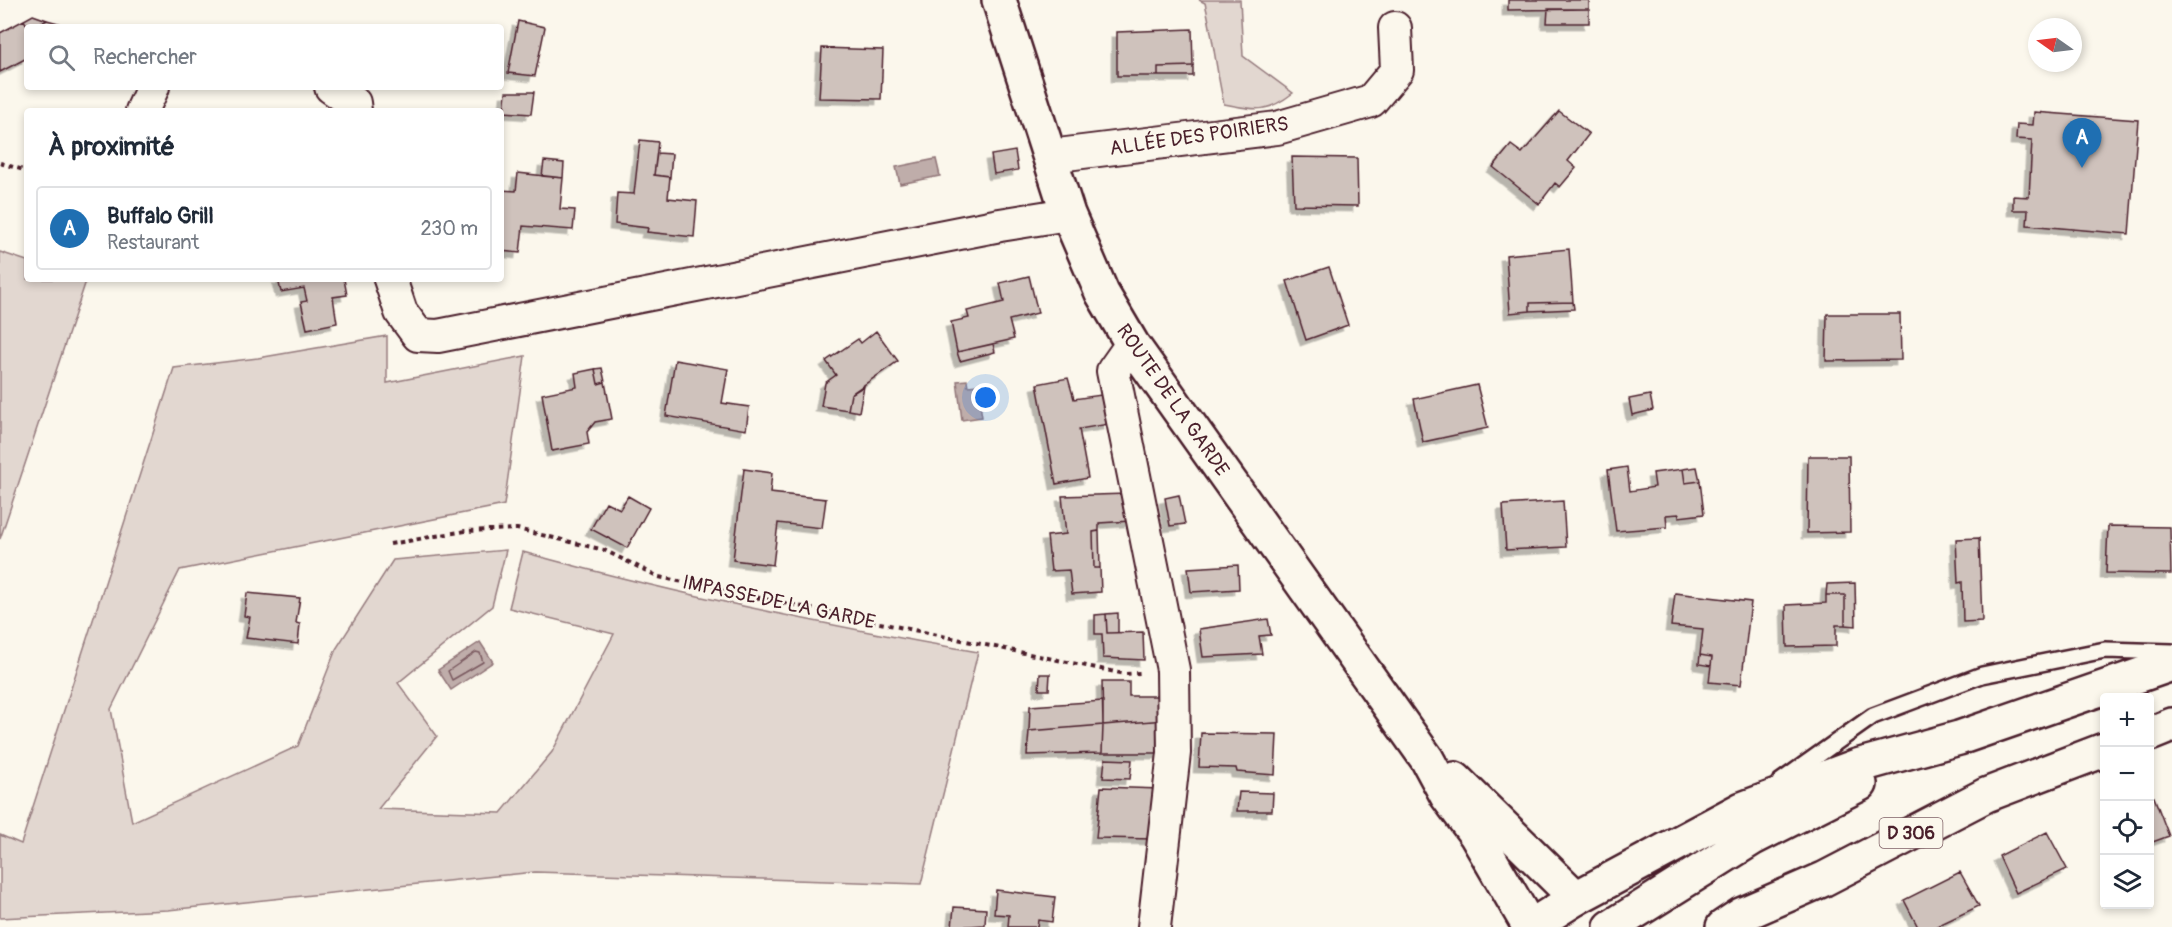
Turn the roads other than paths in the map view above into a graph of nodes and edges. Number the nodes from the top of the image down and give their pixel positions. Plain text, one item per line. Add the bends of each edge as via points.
1 (999, 0) edge
2 (1395, 28) dead end
3 (152, 90) edge
4 (335, 90) edge
5 (143, 108) edge
6 (355, 108) edge
7 (1050, 156) junction
8 (1068, 214) junction
9 (391, 282) edge
10 (1132, 344) junction
11 (2172, 652) edge
12 (2172, 664) edge
13 (2172, 725) edge
14 (2154, 732) edge
15 (1959, 738) junction
16 (2100, 752) edge
17 (1427, 759) junction
18 (1742, 809) junction
19 (1576, 898) junction
20 (1154, 927) edge
21 (1529, 927) edge
22 (1609, 927) edge
23 (1723, 927) edge

1 - 7 main road, ROUTE DE LA GARDE
2 - 7 street, ALLÉE DES POIRIERS via 1397,70 1371,101 1277,128
3 - 5 street
4 - 6 street via 354,103
7 - 8 main road, ROUTE DE LA GARDE
8 - 9 street via 438,336 418,335 401,312
8 - 10 main road, ROUTE DE LA GARDE via 1102,293
10 - 17 main road, ROUTE DE LA GARDE
10 - 20 street via 1113,371 1173,670 1174,753
11 - 18 lane via 2104,650 1982,675 1873,717
12 - 15 main road
13 - 14 main road
15 - 18 main road via 1857,765
15 - 22 main road via 1753,838
16 - 23 main road, D 306 via 1986,795
17 - 19 main road, ROUTE DE LA GARDE via 1462,785
17 - 21 main road, ROUTE DE LA GARDE
18 - 19 main road
19 - 21 main road
19 - 22 main road, ROUTE DE LA GARDE

